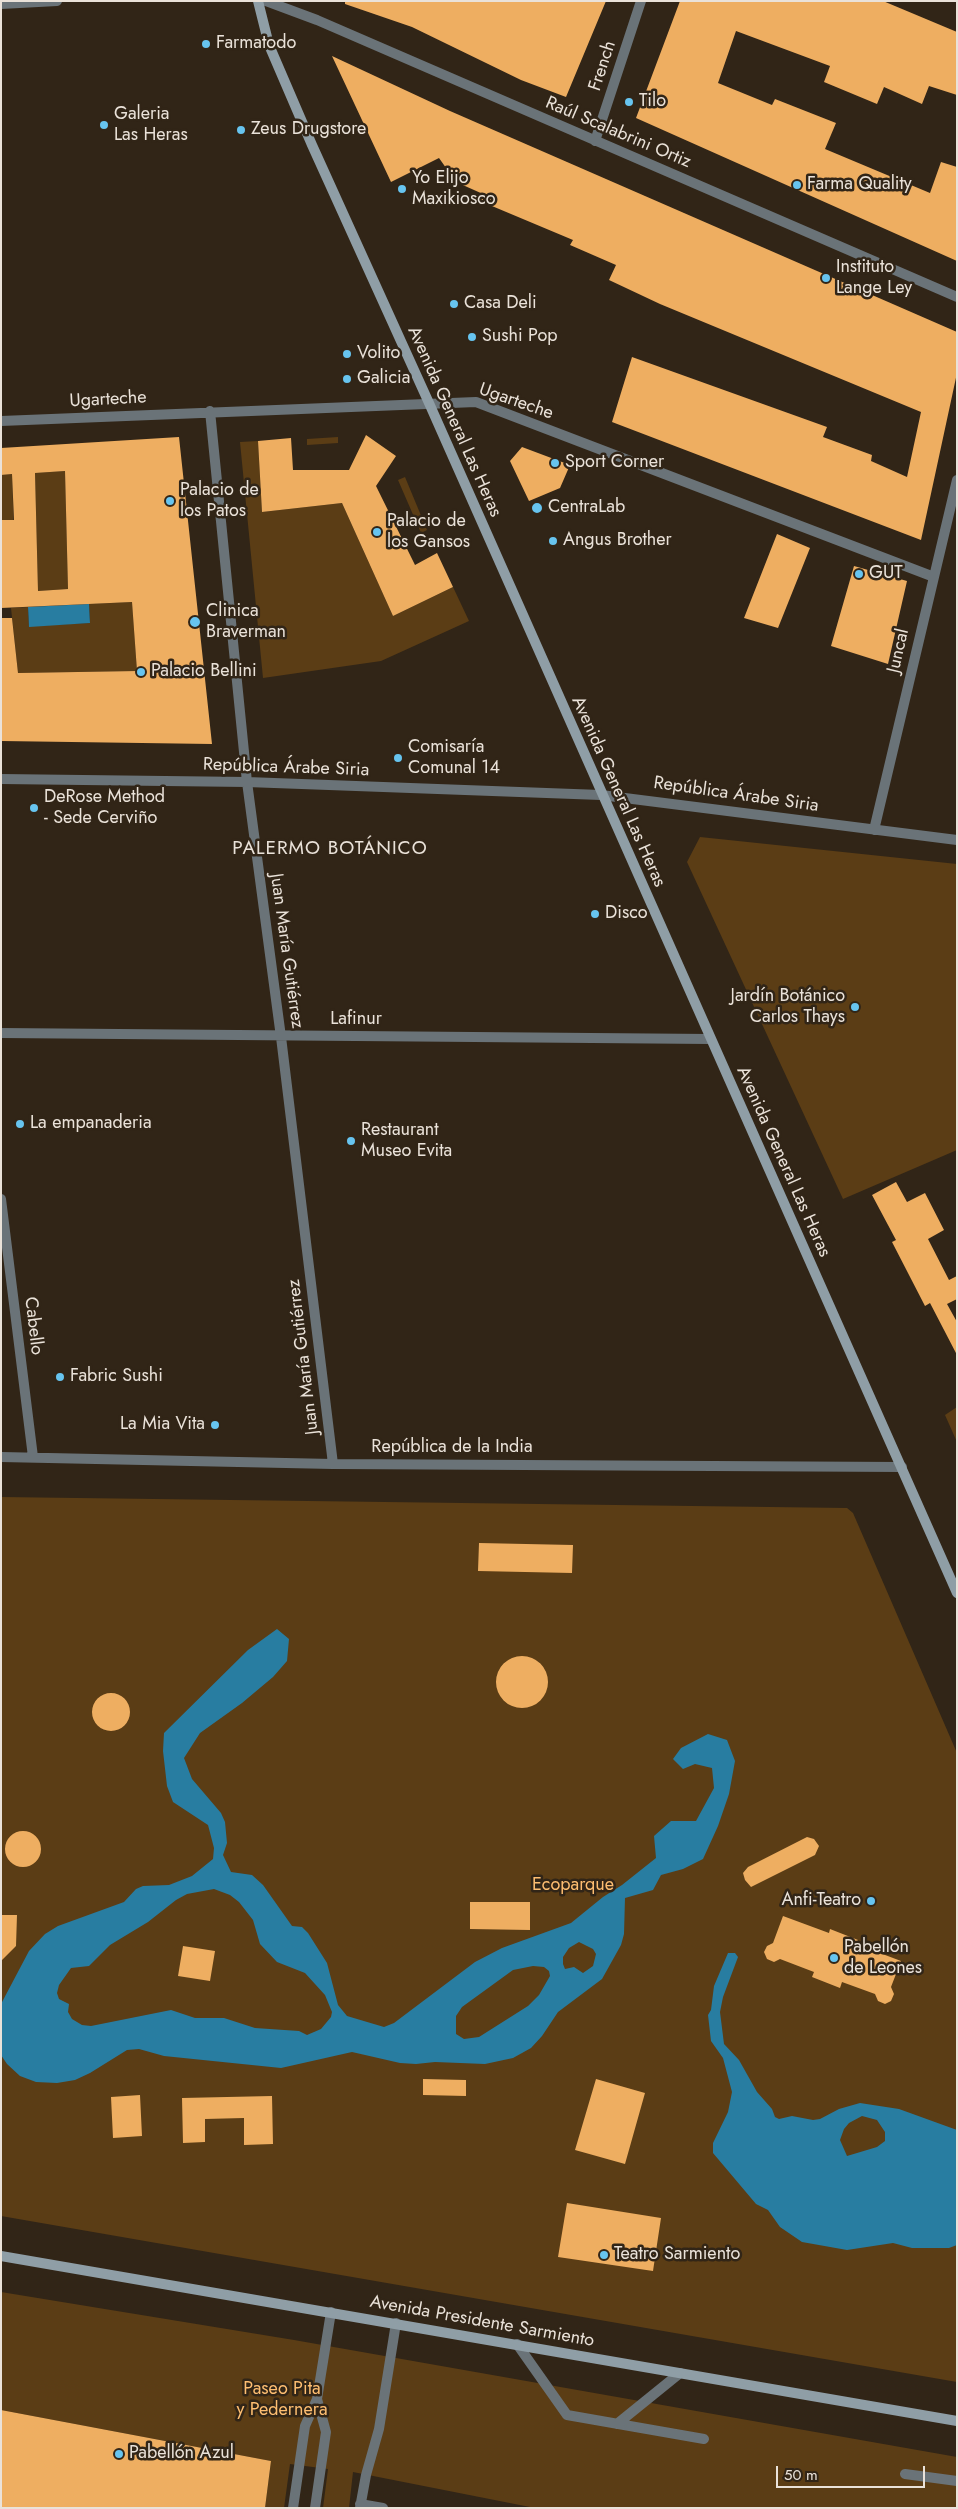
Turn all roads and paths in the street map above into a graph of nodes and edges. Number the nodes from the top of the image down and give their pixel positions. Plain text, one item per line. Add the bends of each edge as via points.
1 (57, 1) edge
2 (258, 1) edge
3 (266, 1) edge
4 (641, 1) edge
5 (1, 4) edge
6 (595, 141) junction
7 (957, 297) edge
8 (429, 403) junction
9 (210, 411) junction
10 (1, 421) edge
11 (957, 480) edge
12 (934, 577) junction
13 (1, 779) edge
14 (247, 782) junction
15 (601, 795) junction
16 (874, 830) junction
17 (957, 840) edge
18 (1, 1033) edge
19 (281, 1037) junction
20 (710, 1039) junction
21 (1, 1198) edge
22 (1, 1457) edge
23 (33, 1457) junction
24 (333, 1464) junction
25 (902, 1468) junction
26 (957, 1593) edge
27 (1, 2256) edge
28 (331, 2312) junction
29 (396, 2323) junction
30 (517, 2344) junction
31 (680, 2373) junction
32 (317, 2399) junction
33 (957, 2421) edge
34 (618, 2424) junction
35 (704, 2439) dead end
36 (904, 2474) dead end
37 (957, 2481) edge
38 (360, 2506) edge
39 (293, 2508) edge
40 (315, 2508) edge
41 (383, 2508) edge

1 - 5 street
2 - 8 main road, Avenida General Las Heras via 269,45
3 - 6 street, Raúl Scalabrini Ortiz
4 - 6 street, French
6 - 7 street, Raúl Scalabrini Ortiz
8 - 9 street, Ugarteche
8 - 12 street, Ugarteche via 476,402
8 - 15 main road, Avenida General Las Heras
9 - 10 street, Ugarteche
9 - 14 street, Juan María Gutiérrez
11 - 12 street, Juncal
12 - 16 street, Juncal
13 - 14 street, República Árabe Siria
14 - 15 street, República Árabe Siria
14 - 19 street, Juan María Gutiérrez
15 - 16 street, República Árabe Siria
15 - 20 main road, Avenida General Las Heras
16 - 17 street, República Árabe Siria
18 - 19 street, Lafinur
19 - 20 street, Lafinur
19 - 24 street, Juan María Gutiérrez
20 - 25 main road, Avenida General Las Heras
21 - 23 street, Cabello
22 - 23 street, República de la India
23 - 24 street, República de la India
24 - 25 street, República de la India
25 - 26 main road, Avenida General Las Heras
27 - 28 main road, Avenida Presidente Sarmiento
28 - 29 main road, Avenida Presidente Sarmiento
28 - 32 street
29 - 30 main road, Avenida Presidente Sarmiento
29 - 38 street via 379,2429
30 - 31 main road, Avenida Presidente Sarmiento
30 - 34 street via 567,2414
31 - 33 main road, Avenida Presidente Sarmiento
31 - 34 street
32 - 39 street via 305,2426
32 - 40 street via 326,2432
34 - 35 street
36 - 37 street
38 - 41 street

